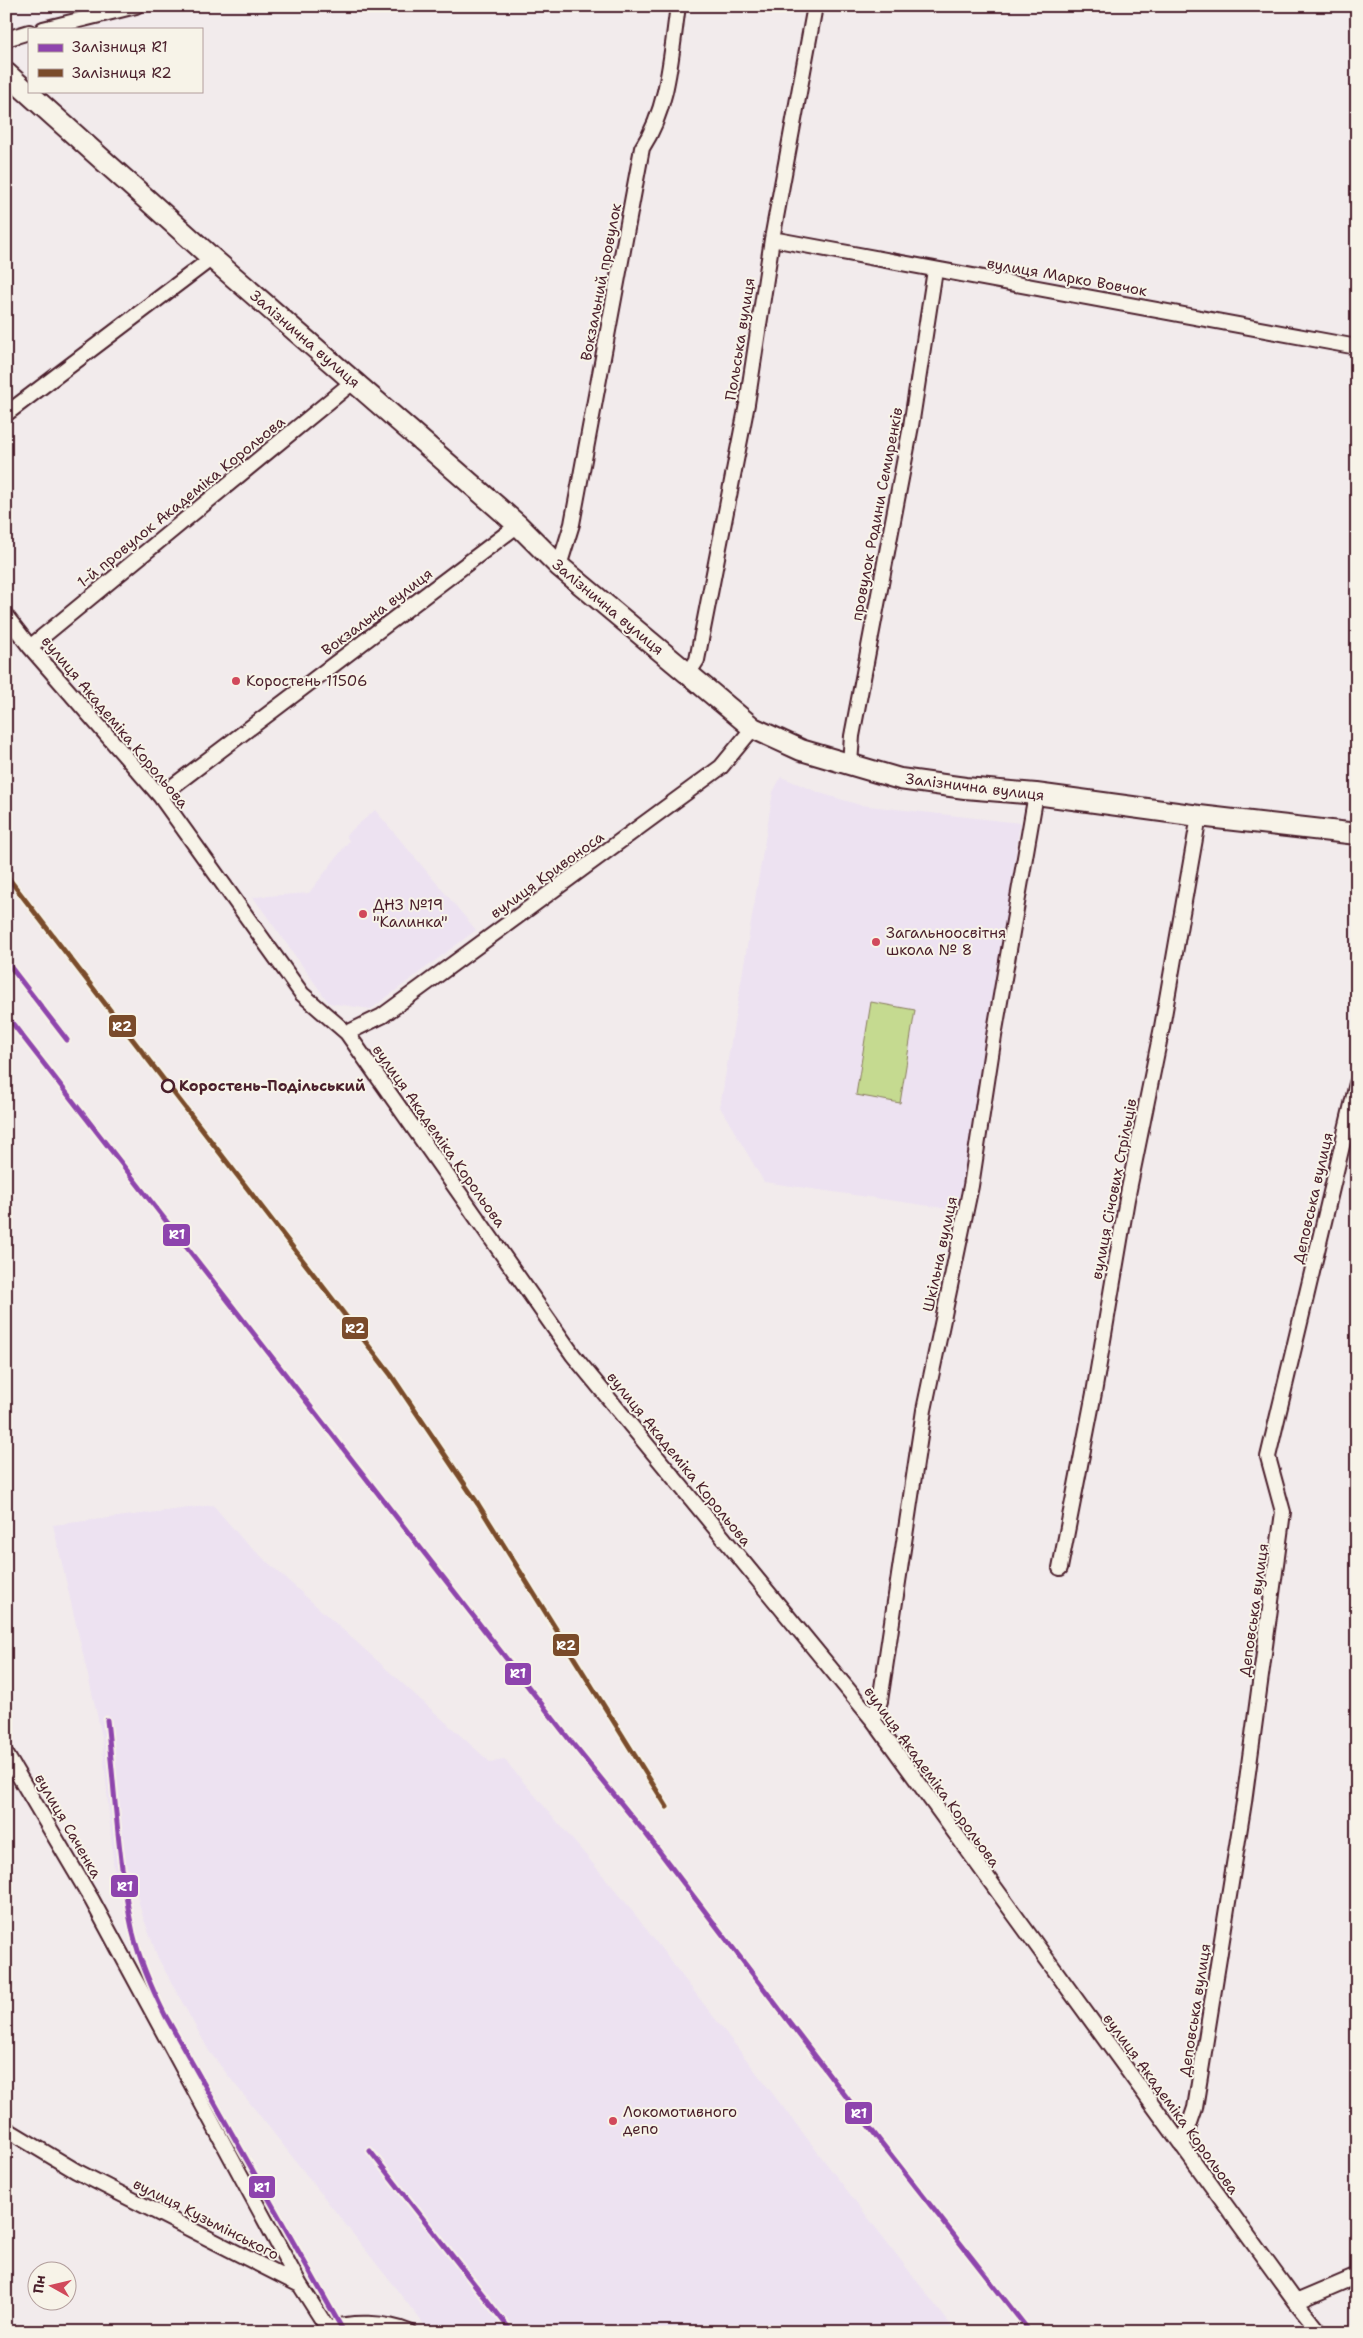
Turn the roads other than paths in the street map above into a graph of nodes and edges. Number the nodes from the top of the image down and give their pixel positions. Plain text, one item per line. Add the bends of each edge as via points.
1 (136, 6) edge
2 (678, 6) edge
3 (815, 6) edge
4 (47, 28) edge
5 (28, 32) edge
6 (6, 39) edge
7 (6, 73) edge
8 (772, 239) junction
9 (212, 258) junction
10 (935, 270) junction
11 (1357, 347) edge
12 (354, 381) junction
13 (6, 414) edge
14 (518, 526) junction
15 (559, 566) junction
16 (6, 616) edge
17 (30, 647) junction
18 (688, 674) junction
19 (753, 728) junction
20 (850, 764) junction
21 (1036, 794) junction
22 (160, 796) junction
23 (1199, 816) junction
24 (1357, 834) edge
25 (347, 1033) junction
26 (1357, 1083) edge
27 (1060, 1568) dead end
28 (873, 1720) junction
29 (6, 1754) edge
30 (6, 2129) edge
31 (1182, 2146) junction
32 (1357, 2276) edge
33 (300, 2285) junction
34 (1296, 2302) junction
35 (329, 2330) edge
36 (410, 2332) edge
37 (1320, 2332) edge

1 - 4 street
2 - 15 street, Вокзальний провулок via 666,89 650,136 642,148 572,524
3 - 8 street, Польська вулиця
5 - 6 street
7 - 9 street, Залізнична вулиця
8 - 10 street, вулиця Марко Вовчок
8 - 18 street, Польська вулиця via 745,414 697,660
9 - 12 street, Залізнична вулиця
9 - 13 street
10 - 11 street, вулиця Марко Вовчок
10 - 20 street, провулок Родини Семиренків via 911,426 852,736
12 - 14 street, Залізнична вулиця
12 - 17 street, 1-й провулок Академіка Корольова
14 - 15 street, Залізнична вулиця
14 - 22 street, Вокзальна вулиця
15 - 18 street, Залізнична вулиця
16 - 17 street, вулиця Академіка Корольова
17 - 22 street, вулиця Академіка Корольова
18 - 19 street, Залізнична вулиця
19 - 20 street, Залізнична вулиця via 801,750
19 - 25 street, вулиця Кривоноса via 721,767 382,1016
20 - 21 street, Залізнична вулиця via 900,779
21 - 23 street, Залізнична вулиця
21 - 28 street, Шкільна вулиця via 971,1186 924,1410 880,1701
22 - 25 street, вулиця Академіка Корольова via 302,994
23 - 24 street, Залізнична вулиця
23 - 27 street, вулиця Січових Стрільців
25 - 28 street, вулиця Академіка Корольова via 572,1355
26 - 31 street, Деповська вулиця via 1268,1457 1283,1512 1244,1802 1212,2003 1195,2108
28 - 31 street, вулиця Академіка Корольова
29 - 33 street, вулиця Саченка via 92,1900
30 - 33 street, вулиця Кузьмінського via 76,2171
31 - 34 street, вулиця Академіка Корольова
32 - 34 street
33 - 35 street
34 - 37 street, вулиця Академіка Корольова
35 - 36 street via 340,2325 380,2325

